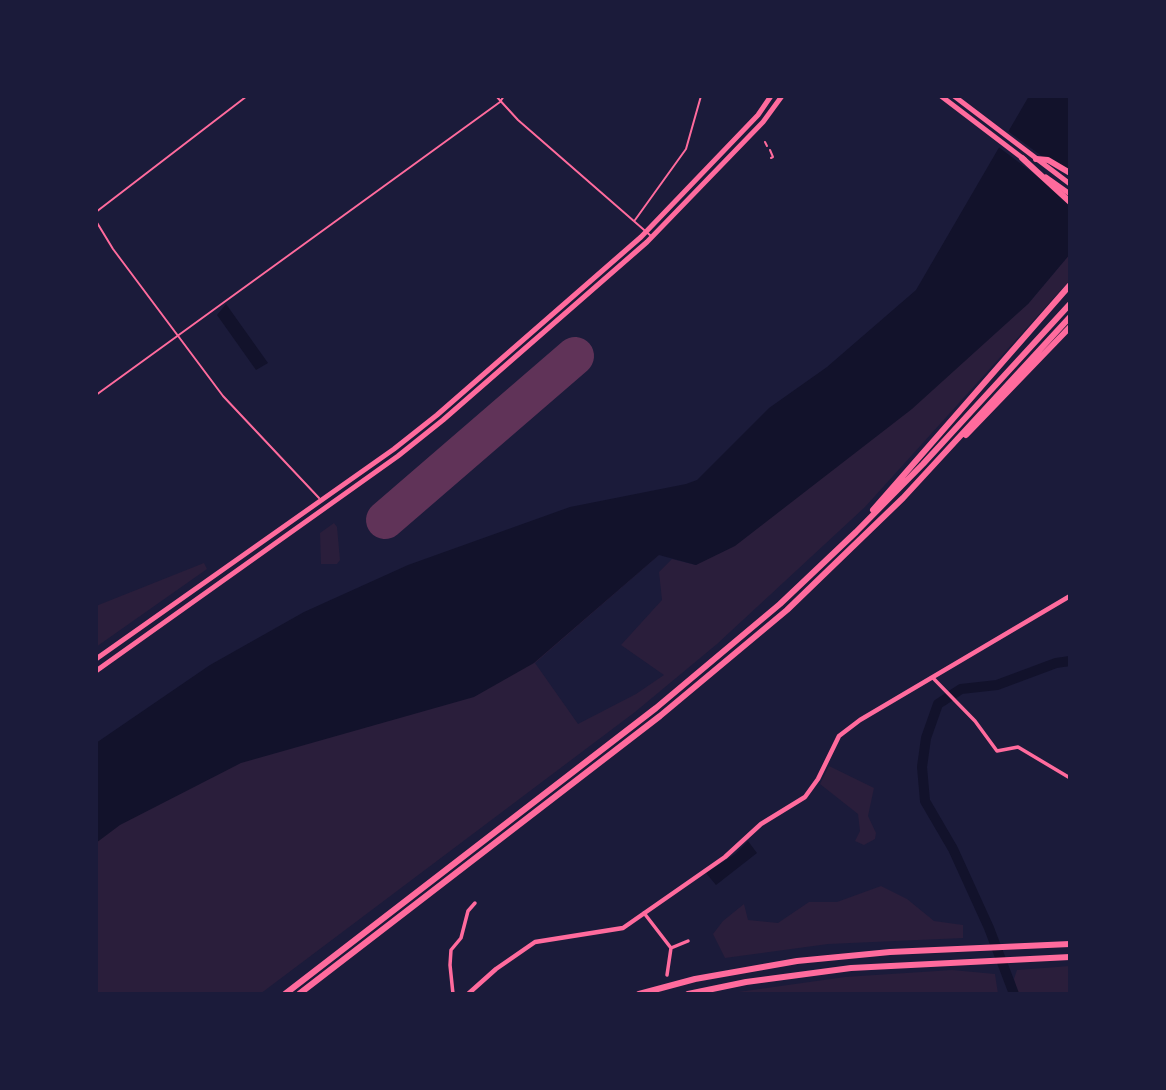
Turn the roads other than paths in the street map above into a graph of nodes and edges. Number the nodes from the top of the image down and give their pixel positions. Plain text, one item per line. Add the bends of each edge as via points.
1 (247, 96) edge
2 (496, 96) edge
3 (504, 96) edge
4 (701, 96) edge
5 (771, 96) edge
6 (782, 96) edge
7 (941, 96) edge
8 (954, 96) edge
9 (500, 102) junction
10 (1022, 158) junction
11 (1036, 159) junction
12 (1070, 173) edge
13 (1070, 184) edge
14 (1070, 194) edge
15 (1070, 202) edge
16 (96, 212) edge
17 (96, 220) edge
18 (634, 222) junction
19 (646, 232) junction
20 (652, 237) junction
21 (1070, 285) edge
22 (1070, 291) edge
23 (1070, 304) edge
24 (1050, 309) junction
25 (1070, 317) edge
26 (1070, 327) edge
27 (179, 336) junction
28 (96, 395) edge
29 (903, 498) junction
30 (321, 500) junction
31 (326, 507) junction
32 (856, 532) junction
33 (1070, 596) edge
34 (96, 659) edge
35 (96, 671) edge
36 (932, 677) junction
37 (1070, 778) edge
38 (475, 903) dead end
39 (644, 913) junction
40 (688, 941) dead end
41 (1070, 944) edge
42 (671, 947) junction
43 (1070, 957) edge
44 (667, 975) dead end
45 (285, 994) edge
46 (299, 994) edge
47 (453, 994) edge
48 (468, 994) edge
49 (639, 994) edge
50 (688, 994) edge

1 - 16 lane
2 - 9 lane
3 - 9 lane
4 - 18 lane via 686,149
5 - 19 main road
6 - 20 main road via 763,122
7 - 10 main road
8 - 11 main road
9 - 18 lane
9 - 27 lane
10 - 14 main road
10 - 15 highway
11 - 12 highway via 1048,160
11 - 13 main road
17 - 27 lane
18 - 19 lane
19 - 20 lane
19 - 30 main road via 437,415
20 - 31 main road via 443,420
21 - 24 highway
22 - 24 highway
23 - 32 highway
24 - 32 highway
25 - 29 highway
26 - 29 highway
27 - 28 lane
27 - 30 lane via 223,396
29 - 46 highway via 787,611 706,679
30 - 31 lane
30 - 34 main road
31 - 35 main road
32 - 45 highway via 780,604 656,708
33 - 36 street
36 - 37 street via 997,751 1018,747
36 - 39 street via 839,736 804,797
38 - 47 street via 451,950
39 - 42 street
39 - 48 street via 609,932 535,942
40 - 42 street
41 - 49 highway via 848,955 695,979
42 - 44 street
43 - 50 highway via 799,974

